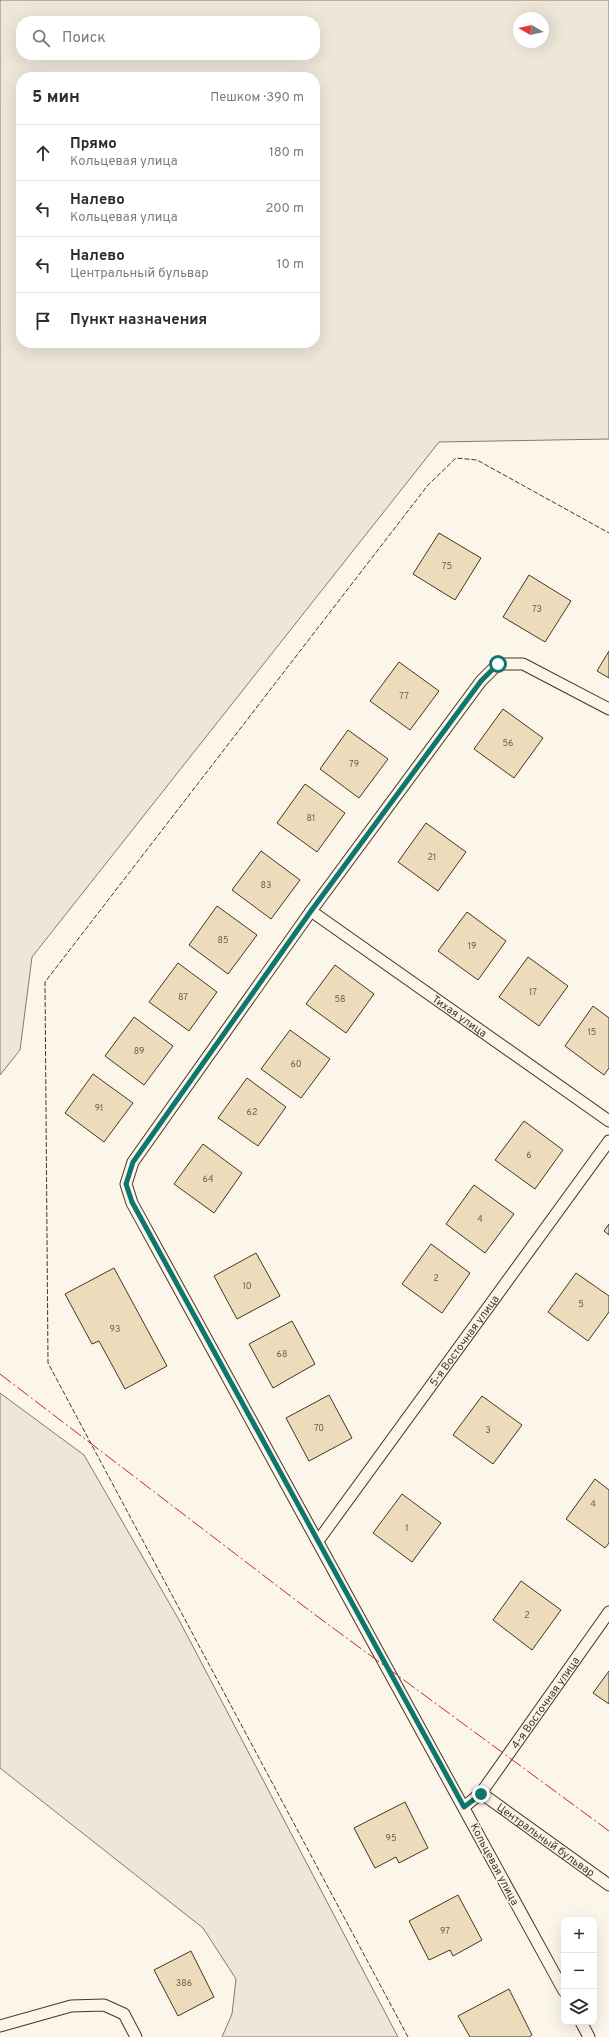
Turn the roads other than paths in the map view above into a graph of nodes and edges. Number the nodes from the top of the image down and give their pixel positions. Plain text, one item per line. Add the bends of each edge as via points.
1 (609, 709) edge
2 (311, 911) junction
3 (609, 1121) edge
4 (609, 1141) edge
5 (318, 1541) junction
6 (609, 1612) edge
7 (481, 1794) junction
8 (464, 1807) junction
9 (609, 1885) edge
10 (563, 1989) edge
11 (583, 2025) edge
12 (0, 2026) edge
13 (136, 2037) edge
14 (589, 2037) edge

1 - 2 lane, Кольцевая улица via 522,664 498,664 481,681
2 - 3 lane, Тихая улица
2 - 5 lane, Кольцевая улица via 133,1162 126,1184 132,1202
4 - 5 lane, 5-я Восточная улица
5 - 8 lane, Кольцевая улица
6 - 7 lane, 4-я Восточная улица
7 - 8 lane
7 - 9 lane, Центральный бульвар
8 - 10 lane, Кольцевая улица
11 - 14 lane
12 - 13 lane via 71,2006 104,2005 124,2014

